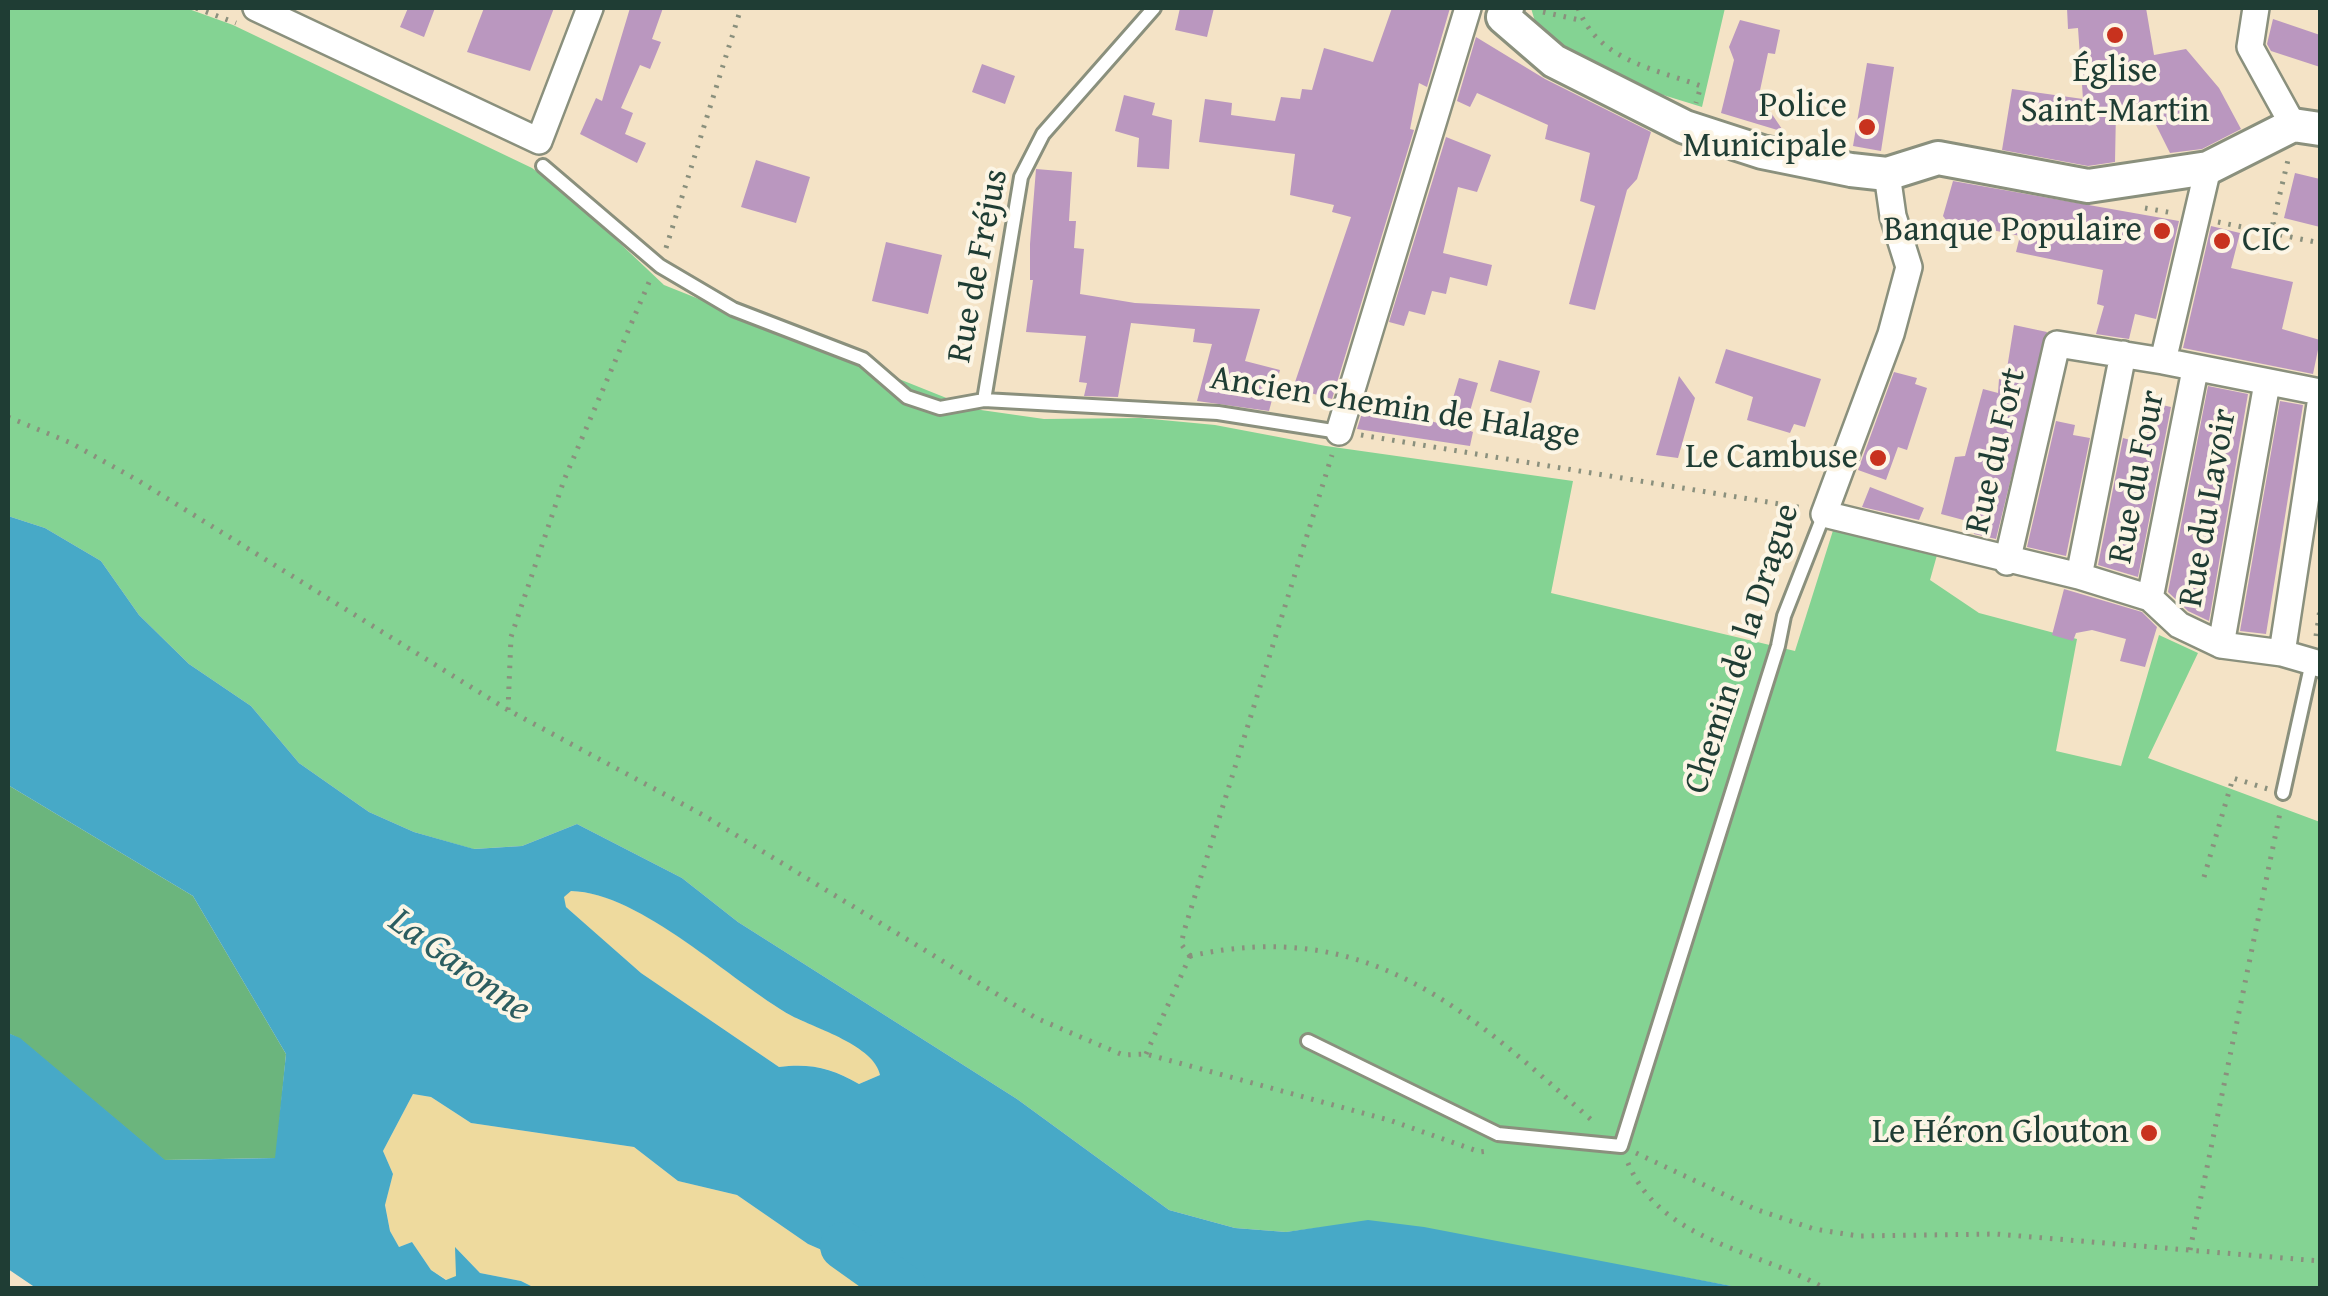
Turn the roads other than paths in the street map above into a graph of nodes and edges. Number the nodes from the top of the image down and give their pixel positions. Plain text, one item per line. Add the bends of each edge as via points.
1 (256, 8) edge
2 (590, 8) edge
3 (1154, 8) edge
4 (1468, 8) edge
5 (2256, 8) edge
6 (1509, 11) edge
7 (286, 13) edge
8 (2307, 127) edge
9 (541, 154) junction
10 (2208, 168) junction
11 (1887, 174) junction
12 (2123, 354) junction
13 (2163, 361) junction
14 (2195, 370) junction
15 (2266, 383) junction
16 (2320, 392) edge
17 (984, 400) junction
18 (2320, 404) edge
19 (1339, 432) joint
20 (1824, 514) junction
21 (2008, 562) junction
22 (2078, 576) junction
23 (2150, 598) junction
24 (2220, 644) junction
25 (2282, 653) junction
26 (2316, 663) edge
27 (2284, 794) road end
28 (1308, 1041) dead end

1 - 7 street
2 - 9 street
3 - 17 lane, Rue de Fréjus via 1043,134 1021,177
4 - 19 street
5 - 8 street via 2250,47
6 - 11 street via 1554,61 1685,127 1762,152
7 - 9 street
8 - 10 street
9 - 17 lane, Ancien Chemin de Halage via 660,266 734,309 863,359 906,397 940,408
10 - 11 street via 2088,186 1938,158
10 - 13 street
11 - 20 street, Chemin de la Drague via 1909,267
12 - 13 street, Rue du Fort
12 - 21 street, Rue du Fort via 2057,344
12 - 22 street
13 - 14 street, Rue du Fort
14 - 15 street, Rue du Fort
14 - 23 street, Rue du Four
15 - 16 street, Rue du Fort
15 - 24 street, Rue du Lavoir
17 - 19 lane, Ancien Chemin de Halage via 1218,413
18 - 25 street
20 - 21 street
20 - 28 lane, Chemin de la Drague via 1784,616 1622,1146 1498,1134
21 - 22 street
22 - 23 street
23 - 24 street via 2178,625
24 - 25 street
25 - 26 street
26 - 27 lane

